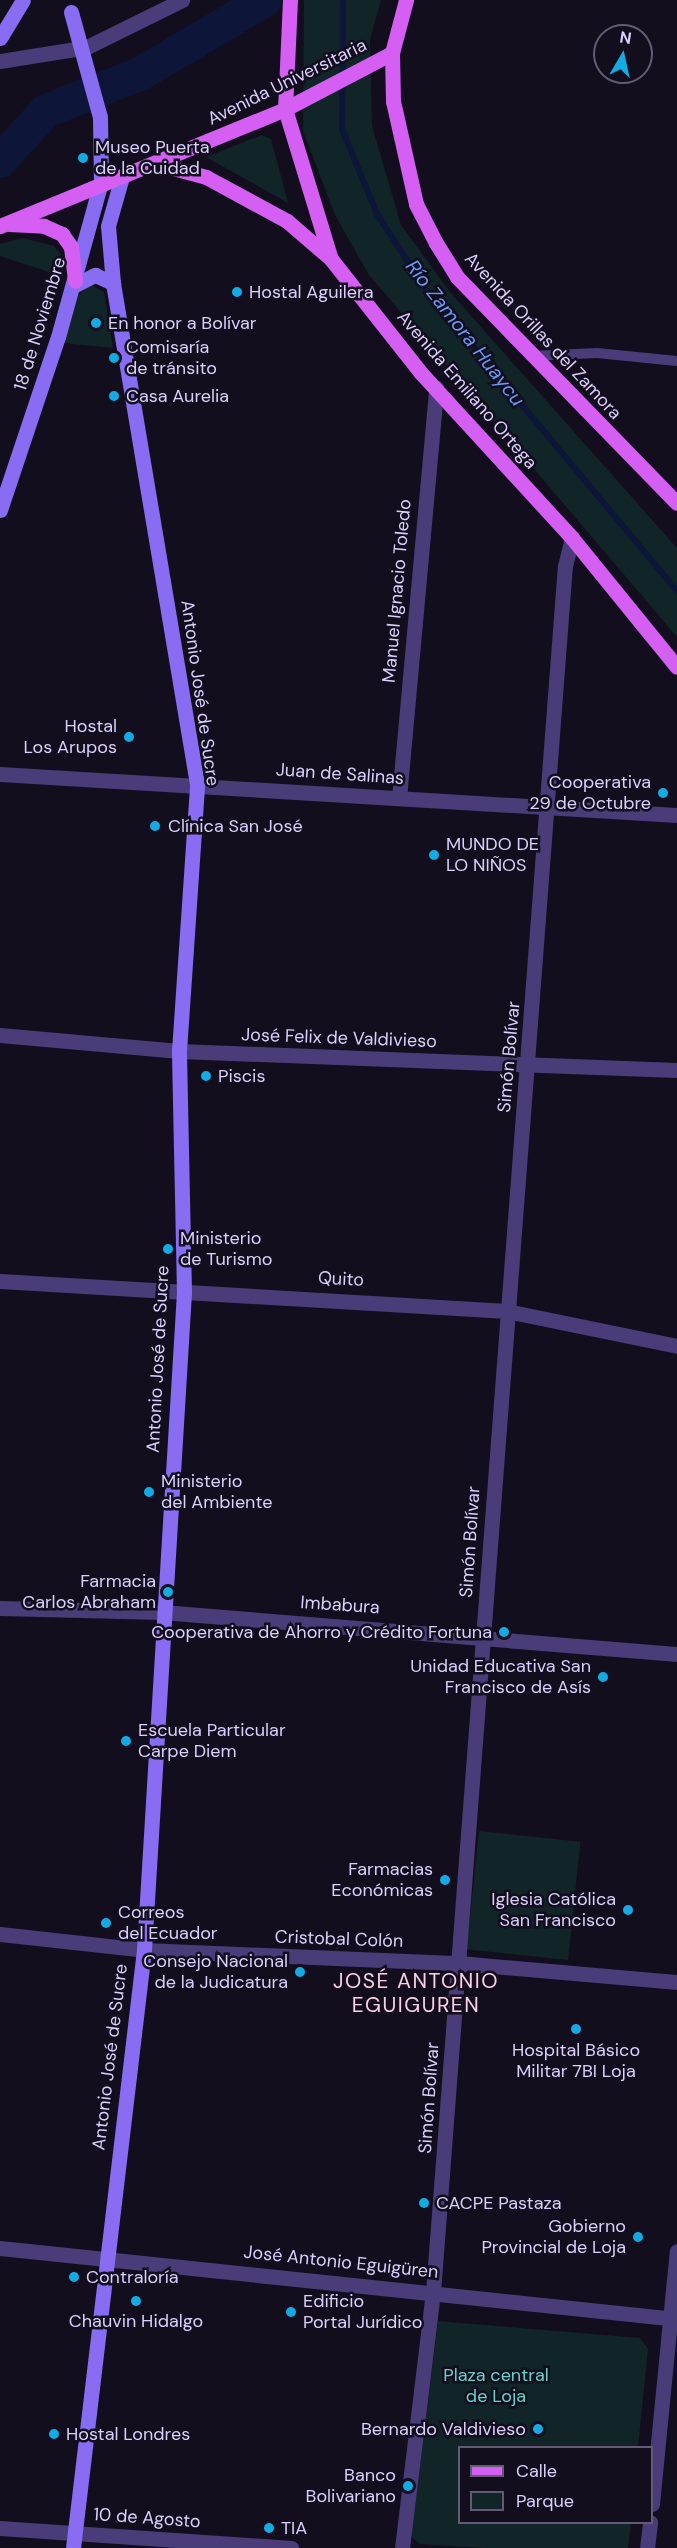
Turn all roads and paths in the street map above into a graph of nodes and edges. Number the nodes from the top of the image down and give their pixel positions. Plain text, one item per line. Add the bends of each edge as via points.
1 (23, 0) edge
2 (182, 0) edge
3 (290, 0) edge
4 (406, 0) edge
5 (70, 6) edge
6 (0, 38) edge
7 (392, 53) junction
8 (0, 61) edge
9 (285, 109) junction
10 (158, 164) junction
11 (122, 177) junction
12 (101, 182) junction
13 (2, 225) edge
14 (331, 259) junction
15 (74, 283) junction
16 (113, 283) junction
17 (530, 356) junction
18 (677, 361) edge
19 (436, 388) junction
20 (677, 503) edge
21 (0, 510) edge
22 (572, 538) junction
23 (677, 667) edge
24 (0, 774) edge
25 (197, 784) junction
26 (399, 798) junction
27 (549, 805) junction
28 (677, 815) edge
29 (0, 1035) edge
30 (179, 1051) junction
31 (528, 1064) junction
32 (677, 1070) edge
33 (0, 1281) edge
34 (184, 1292) junction
35 (507, 1311) junction
36 (677, 1346) edge
37 (0, 1608) edge
38 (162, 1612) junction
39 (482, 1635) junction
40 (677, 1654) edge
41 (0, 1934) edge
42 (144, 1950) junction
43 (459, 1963) junction
44 (677, 1982) edge
45 (0, 2248) edge
46 (677, 2251) edge
47 (104, 2256) junction
48 (433, 2292) junction
49 (674, 2319) edge
50 (653, 2488) edge
51 (650, 2524) edge
52 (0, 2528) edge
53 (74, 2532) junction
54 (73, 2548) edge
55 (291, 2548) edge
56 (402, 2548) edge
57 (647, 2548) edge

1 - 6 street
2 - 8 street via 87,47
3 - 9 main road, Avenida Emiliano Ortega
4 - 7 main road, Avenida Orillas del Zamora
5 - 12 street, 18 de Noviembre, bridge via 100,117
7 - 9 main road, Avenida Universitaria
7 - 17 main road, Avenida Orillas del Zamora via 401,151 416,204 457,277
9 - 10 main road, Avenida Universitaria
9 - 14 main road, Avenida Emiliano Ortega
10 - 11 main road, Avenida Universitaria
10 - 14 main road via 206,177 277,215
11 - 12 main road, Avenida Universitaria
11 - 16 street, Antonio José de Sucre via 108,226
12 - 13 main road, Avenida Universitaria
12 - 15 street, 18 de Noviembre
13 - 15 main road via 44,226 62,234 71,247
14 - 19 main road, Avenida Emiliano Ortega
15 - 16 street via 95,275
15 - 21 street, 18 de Noviembre
16 - 25 street, Antonio José de Sucre
17 - 18 lane via 597,353
17 - 20 main road, Avenida Orillas del Zamora
19 - 22 main road, Avenida Emiliano Ortega
19 - 26 street, Manuel Ignacio Toledo
22 - 23 main road, Avenida Emiliano Ortega
22 - 27 street, Simón Bolívar via 565,566
24 - 25 street, Juan de Salinas
25 - 26 street, Juan de Salinas
25 - 30 street, Antonio José de Sucre
26 - 27 street, Juan de Salinas
27 - 28 street, Juan de Salinas
27 - 31 street, Simón Bolívar
29 - 30 street, José Felix de Valdivieso
30 - 31 street, José Felix de Valdivieso
30 - 34 street, Antonio José de Sucre
31 - 32 street, José Felix de Valdivieso
31 - 35 street, Simón Bolívar
33 - 34 street, Quito
34 - 35 street, Quito
34 - 38 street, Antonio José de Sucre
35 - 36 street, Quito
35 - 39 street, Simón Bolívar
37 - 38 street, Imbabura
38 - 39 street, Imbabura
38 - 42 street, Antonio José de Sucre
39 - 40 street, Imbabura
39 - 43 street, Simón Bolívar
41 - 42 street, Cristobal Colón
42 - 43 street, Cristobal Colón
42 - 47 street, Antonio José de Sucre
43 - 44 street, Cristobal Colón
43 - 48 street, Simón Bolívar
45 - 47 street, José Antonio Eguigüren
46 - 49 street
47 - 48 street, José Antonio Eguigüren
47 - 53 street, Antonio José de Sucre
48 - 49 street, José Antonio Eguigüren
48 - 56 street, Simón Bolívar
49 - 50 street
51 - 57 street
52 - 53 street, 10 de Agosto
53 - 54 street, Antonio José de Sucre
53 - 55 street, 10 de Agosto

